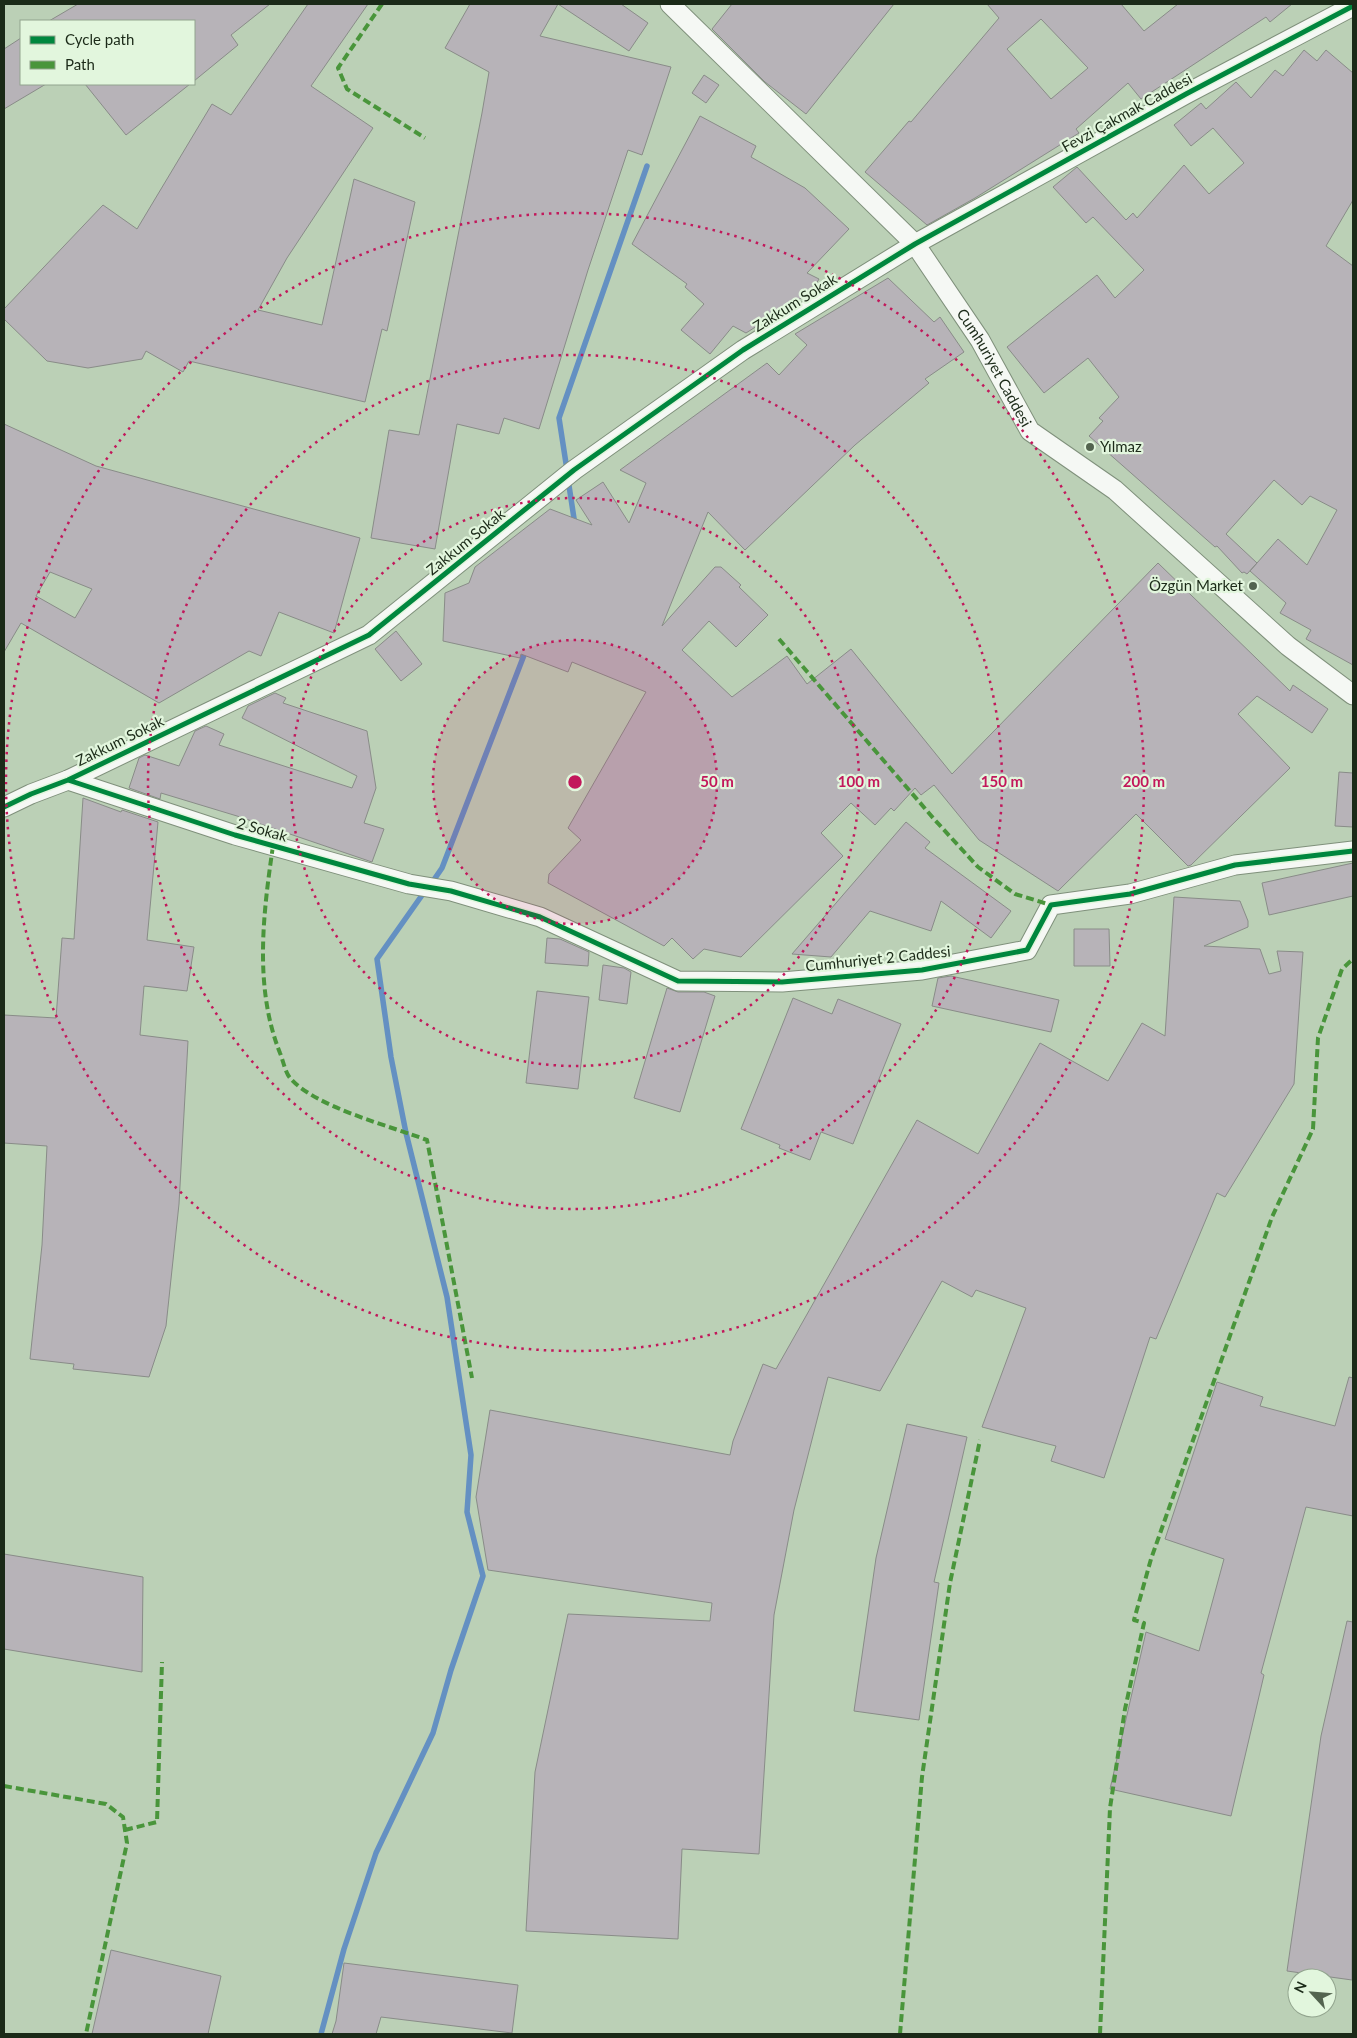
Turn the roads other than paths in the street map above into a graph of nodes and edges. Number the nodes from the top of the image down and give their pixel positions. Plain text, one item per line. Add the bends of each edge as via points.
1 (670, 4) edge
2 (1353, 6) edge
3 (915, 244) junction
4 (1353, 695) edge
5 (68, 780) junction
6 (4, 807) edge
7 (1353, 851) edge
8 (452, 891) joint

1 - 3 street, Cumhuriyet Caddesi
2 - 3 street, Fevzi Çakmak Caddesi
3 - 4 street, Cumhuriyet Caddesi via 980,340 1030,431 1115,490 1288,646
3 - 5 street, Zakkum Sokak via 743,350 574,470 369,635
5 - 6 street, Zakkum Sokak
5 - 8 street, 2 Sokak via 234,835 409,884
7 - 8 street, Cumhuriyet 2 Caddesi via 1235,866 1130,894 1051,905 1027,950 922,970 782,982 678,981 540,917

